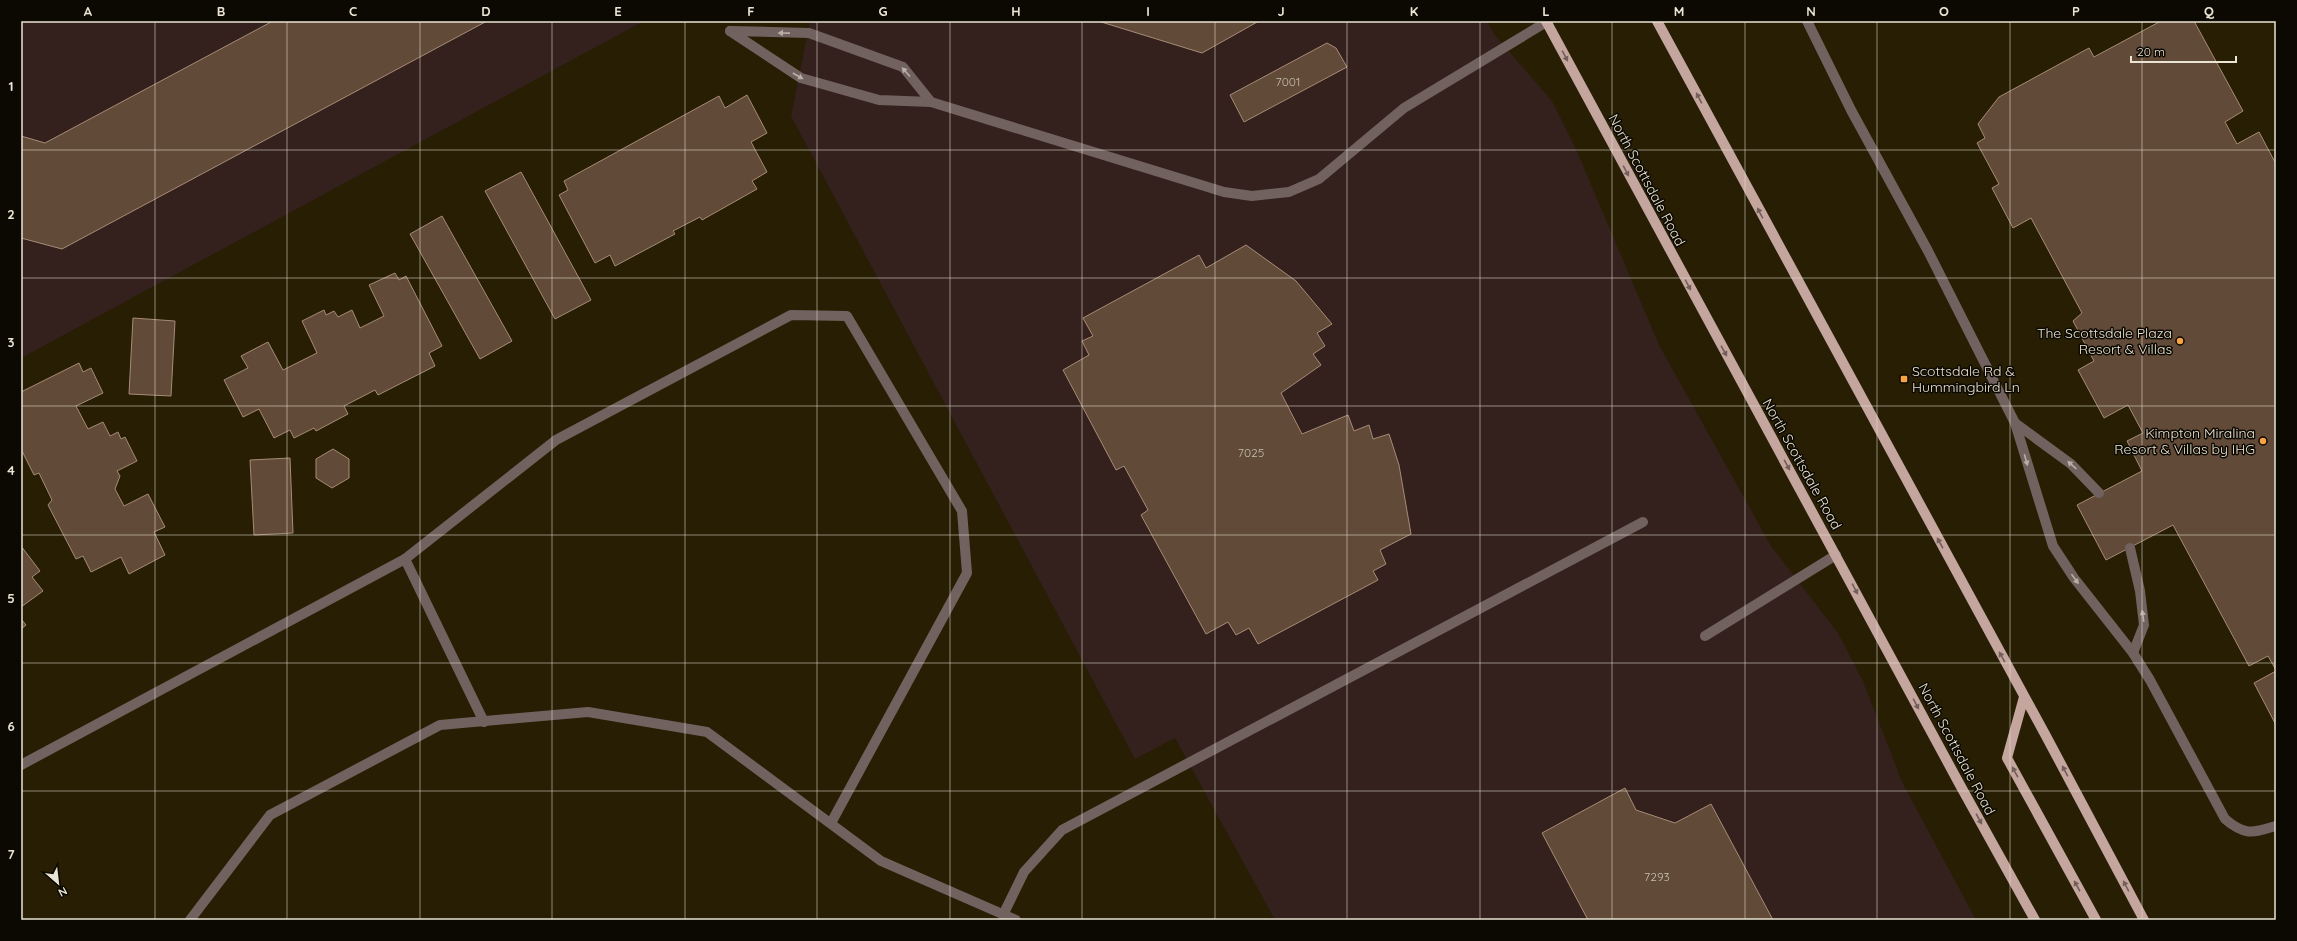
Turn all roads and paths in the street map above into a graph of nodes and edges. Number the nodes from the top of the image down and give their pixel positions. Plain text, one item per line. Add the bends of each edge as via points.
1 (1547, 21) edge
2 (1657, 21) edge
3 (1807, 21) edge
4 (931, 102) junction
5 (2015, 423) junction
6 (2099, 493) dead end
7 (1642, 522) dead end
8 (2130, 548) dead end
9 (1836, 555) junction
10 (405, 559) junction
11 (1705, 636) dead end
12 (2132, 653) junction
13 (2024, 697) junction
14 (484, 722) junction
15 (21, 765) edge
16 (831, 823) junction
17 (2276, 826) edge
18 (1003, 915) junction
19 (190, 920) edge
20 (1016, 920) edge
21 (2035, 920) edge
22 (2096, 920) edge
23 (2144, 920) edge

1 - 4 lane via 1414,101 1319,179 1289,192 1252,196 1224,192
1 -> 9 main road, North Scottsdale Road
13 -> 2 main road
3 - 5 lane via 1850,110 1928,251
4 -> 4 lane via 903,67 809,33 730,31 801,78 879,100
6 -> 5 lane via 2071,464
5 -> 12 lane via 2052,546
7 - 18 lane via 1062,830 1024,872
12 -> 8 lane via 2144,625 2140,591
9 - 11 lane
9 -> 21 main road, North Scottsdale Road
10 - 14 lane
10 - 15 lane
10 - 16 lane via 556,440 791,315 847,316 962,512 968,573
12 - 17 lane via 2150,680 2225,819 2238,830 2256,832
22 -> 13 main road via 2007,758
23 -> 13 main road
14 - 16 lane via 588,712 707,732
14 - 19 lane via 440,725 270,815
16 - 18 lane via 881,860
18 - 20 lane

